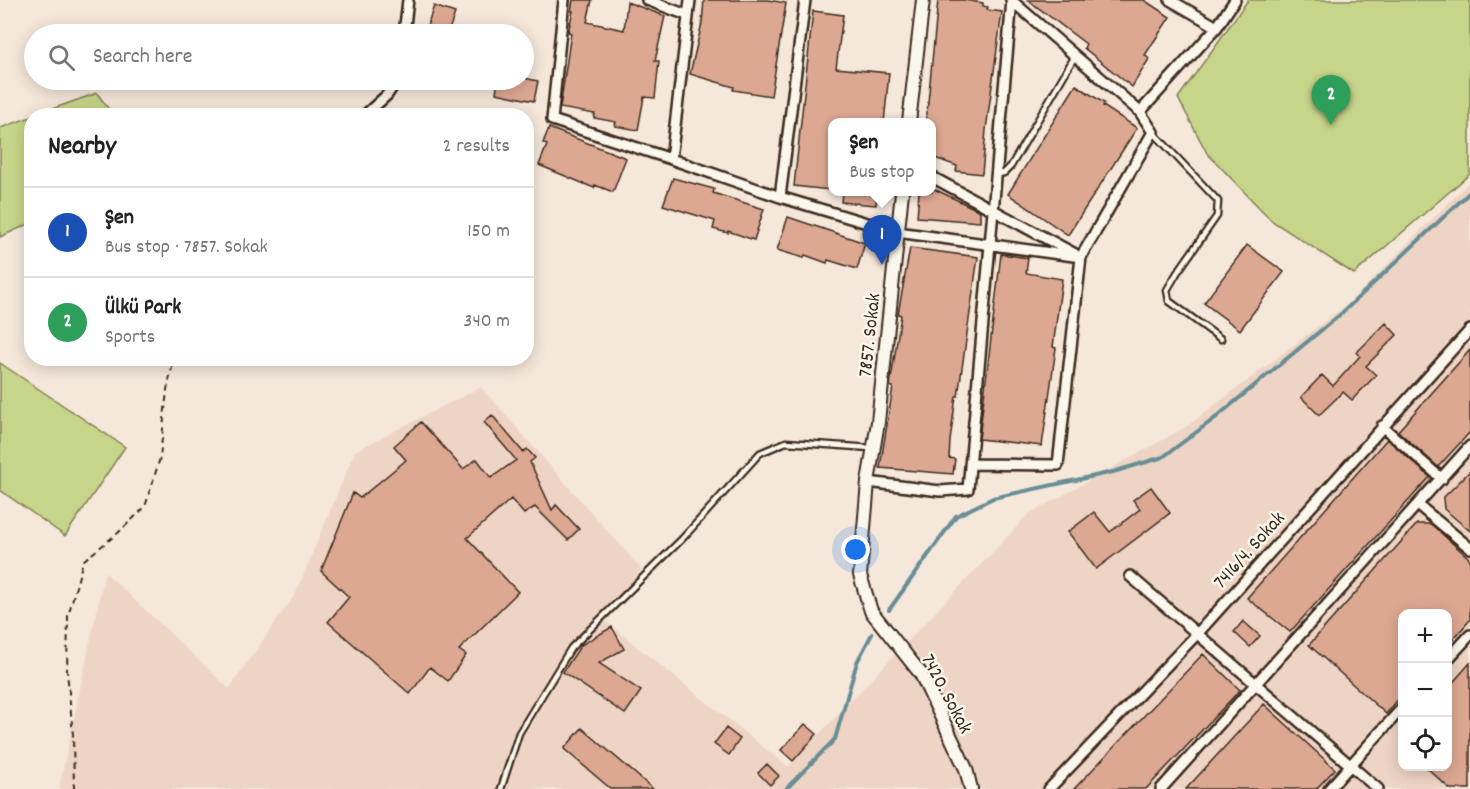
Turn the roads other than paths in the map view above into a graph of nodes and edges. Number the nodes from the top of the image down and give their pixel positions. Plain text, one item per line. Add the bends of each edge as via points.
1 (408, 0) edge
2 (564, 0) edge
3 (647, 0) edge
4 (690, 0) edge
5 (806, 0) edge
6 (923, 0) edge
7 (1011, 0) edge
8 (1170, 0) edge
9 (1235, 0) edge
10 (687, 15) junction
11 (405, 24) edge
12 (1217, 27) junction
13 (1075, 56) junction
14 (390, 90) edge
15 (373, 108) edge
16 (1140, 112) junction
17 (910, 118) edge
18 (1152, 132) junction
19 (671, 159) junction
20 (995, 174) junction
21 (936, 179) edge
22 (902, 196) edge
23 (780, 197) junction
24 (992, 210) junction
25 (897, 232) junction
26 (990, 246) junction
27 (1081, 257) junction
28 (1470, 330) edge
29 (1221, 339) dead end
30 (1382, 426) junction
31 (1470, 446) edge
32 (874, 448) junction
33 (970, 464) junction
34 (1442, 479) junction
35 (868, 482) junction
36 (1418, 505) junction
37 (1470, 548) edge
38 (1130, 576) dead end
39 (1197, 634) junction
40 (1470, 635) edge
41 (1452, 655) edge
42 (1254, 684) junction
43 (1398, 712) edge
44 (1350, 765) junction
45 (501, 789) edge
46 (971, 789) edge
47 (1049, 789) edge
48 (1161, 789) edge
49 (1329, 789) edge
50 (1378, 789) edge

1 - 11 street
2 - 19 street via 552,120
3 - 10 street
4 - 10 street
5 - 23 street
6 - 17 street
7 - 13 street
7 - 20 street
8 - 12 street
9 - 12 street
10 - 19 street
12 - 16 street
13 - 16 street
13 - 20 lane via 1011,166 1004,173
14 - 15 street
16 - 18 street
18 - 27 street
18 - 29 lane via 1218,201 1216,216 1167,290 1169,301
19 - 23 street
20 - 24 street
21 - 24 street
22 - 25 street, 7857. Sokak
23 - 25 street
24 - 26 street
24 - 27 street
25 - 26 street
25 - 32 street, 7857. Sokak
26 - 27 street
26 - 33 street
27 - 33 street via 1058,465
28 - 30 street, 7416/4. Sokak
30 - 34 street
30 - 39 street, 7416/4. Sokak
31 - 34 street
32 - 35 street, 7857. Sokak
32 - 45 lane via 786,442 760,453 682,539 571,648 519,733
33 - 35 street via 968,489 940,491
34 - 36 street
35 - 46 street, 7420. Sokak via 860,576 871,611 921,674 966,769
36 - 37 street
36 - 42 street
38 - 39 street
39 - 42 street
39 - 47 street, 7416/4. Sokak
40 - 41 street
42 - 44 street
42 - 48 street
43 - 44 street
44 - 49 street
44 - 50 street

